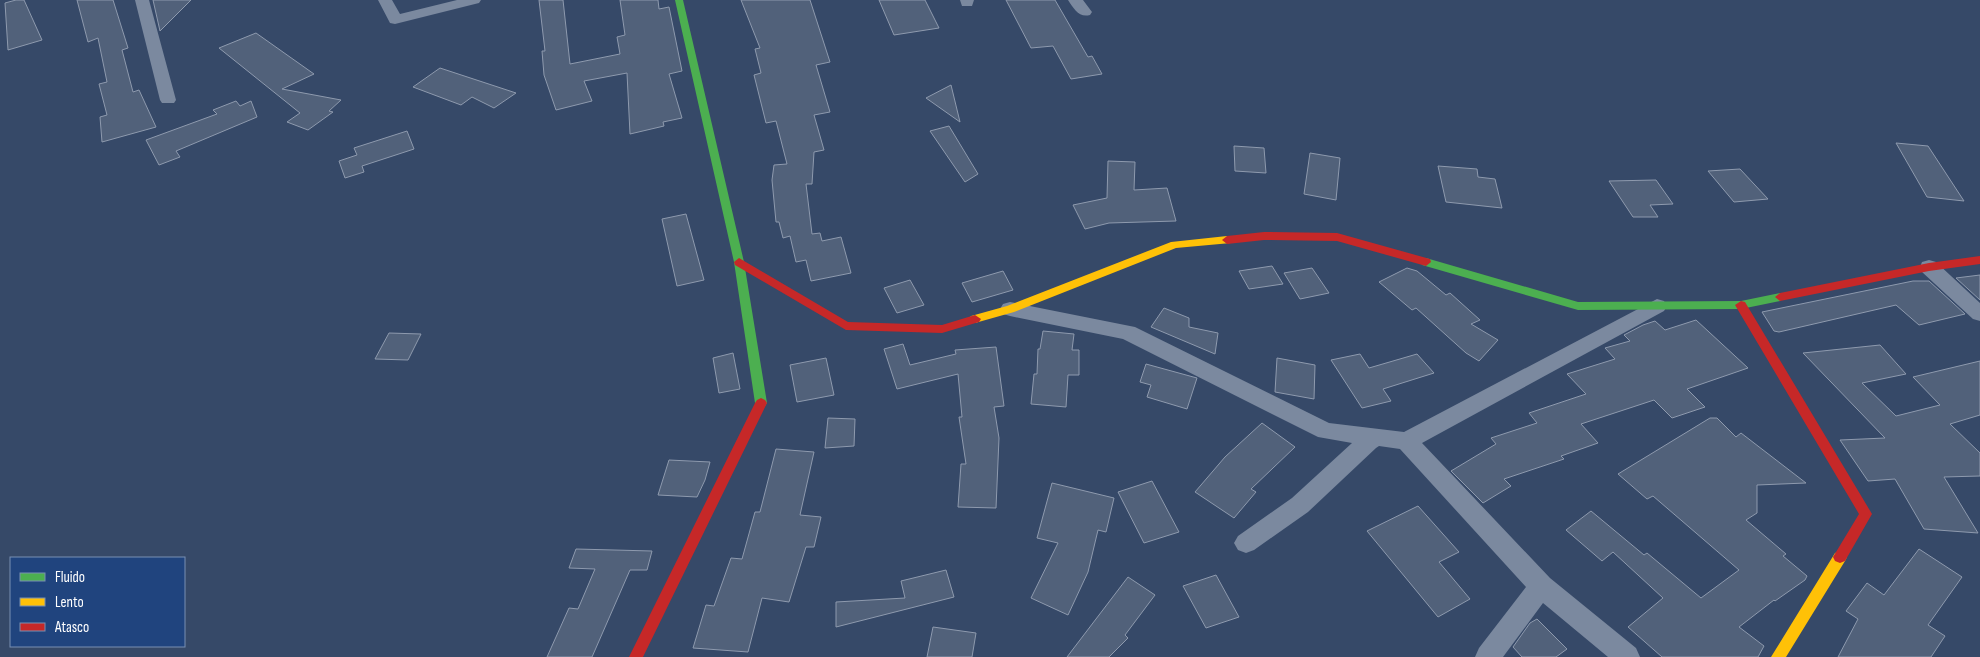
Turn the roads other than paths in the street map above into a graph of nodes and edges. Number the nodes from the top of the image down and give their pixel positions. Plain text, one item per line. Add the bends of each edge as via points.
1 (142, 0) edge
2 (385, 0) edge
3 (474, 0) edge
4 (679, 0) edge
5 (1075, 0) edge
6 (1085, 12) dead end
7 (168, 100) dead end
8 (1980, 260) edge
9 (739, 262) junction
10 (1929, 267) junction
11 (1740, 305) junction
12 (1657, 306) junction
13 (1010, 308) junction
14 (1980, 314) edge
15 (1377, 437) junction
16 (1406, 440) junction
17 (1246, 543) dead end
18 (1541, 586) junction
19 (636, 657) edge
20 (1488, 657) edge
21 (1626, 657) edge
22 (1778, 657) edge

1 - 7 street
2 - 3 street via 396,20
4 - 9 street
5 - 6 street
8 - 10 street
9 - 13 street via 846,326 942,329
9 - 19 street via 761,404
10 - 11 street
10 - 14 street
11 - 12 street
11 - 22 street via 1866,514
12 - 13 street via 1578,306 1337,237 1264,236 1175,245
12 - 16 street
13 - 15 street via 1128,332 1326,431
15 - 16 street
15 - 17 street via 1300,505
16 - 18 street
18 - 20 street
18 - 21 street

